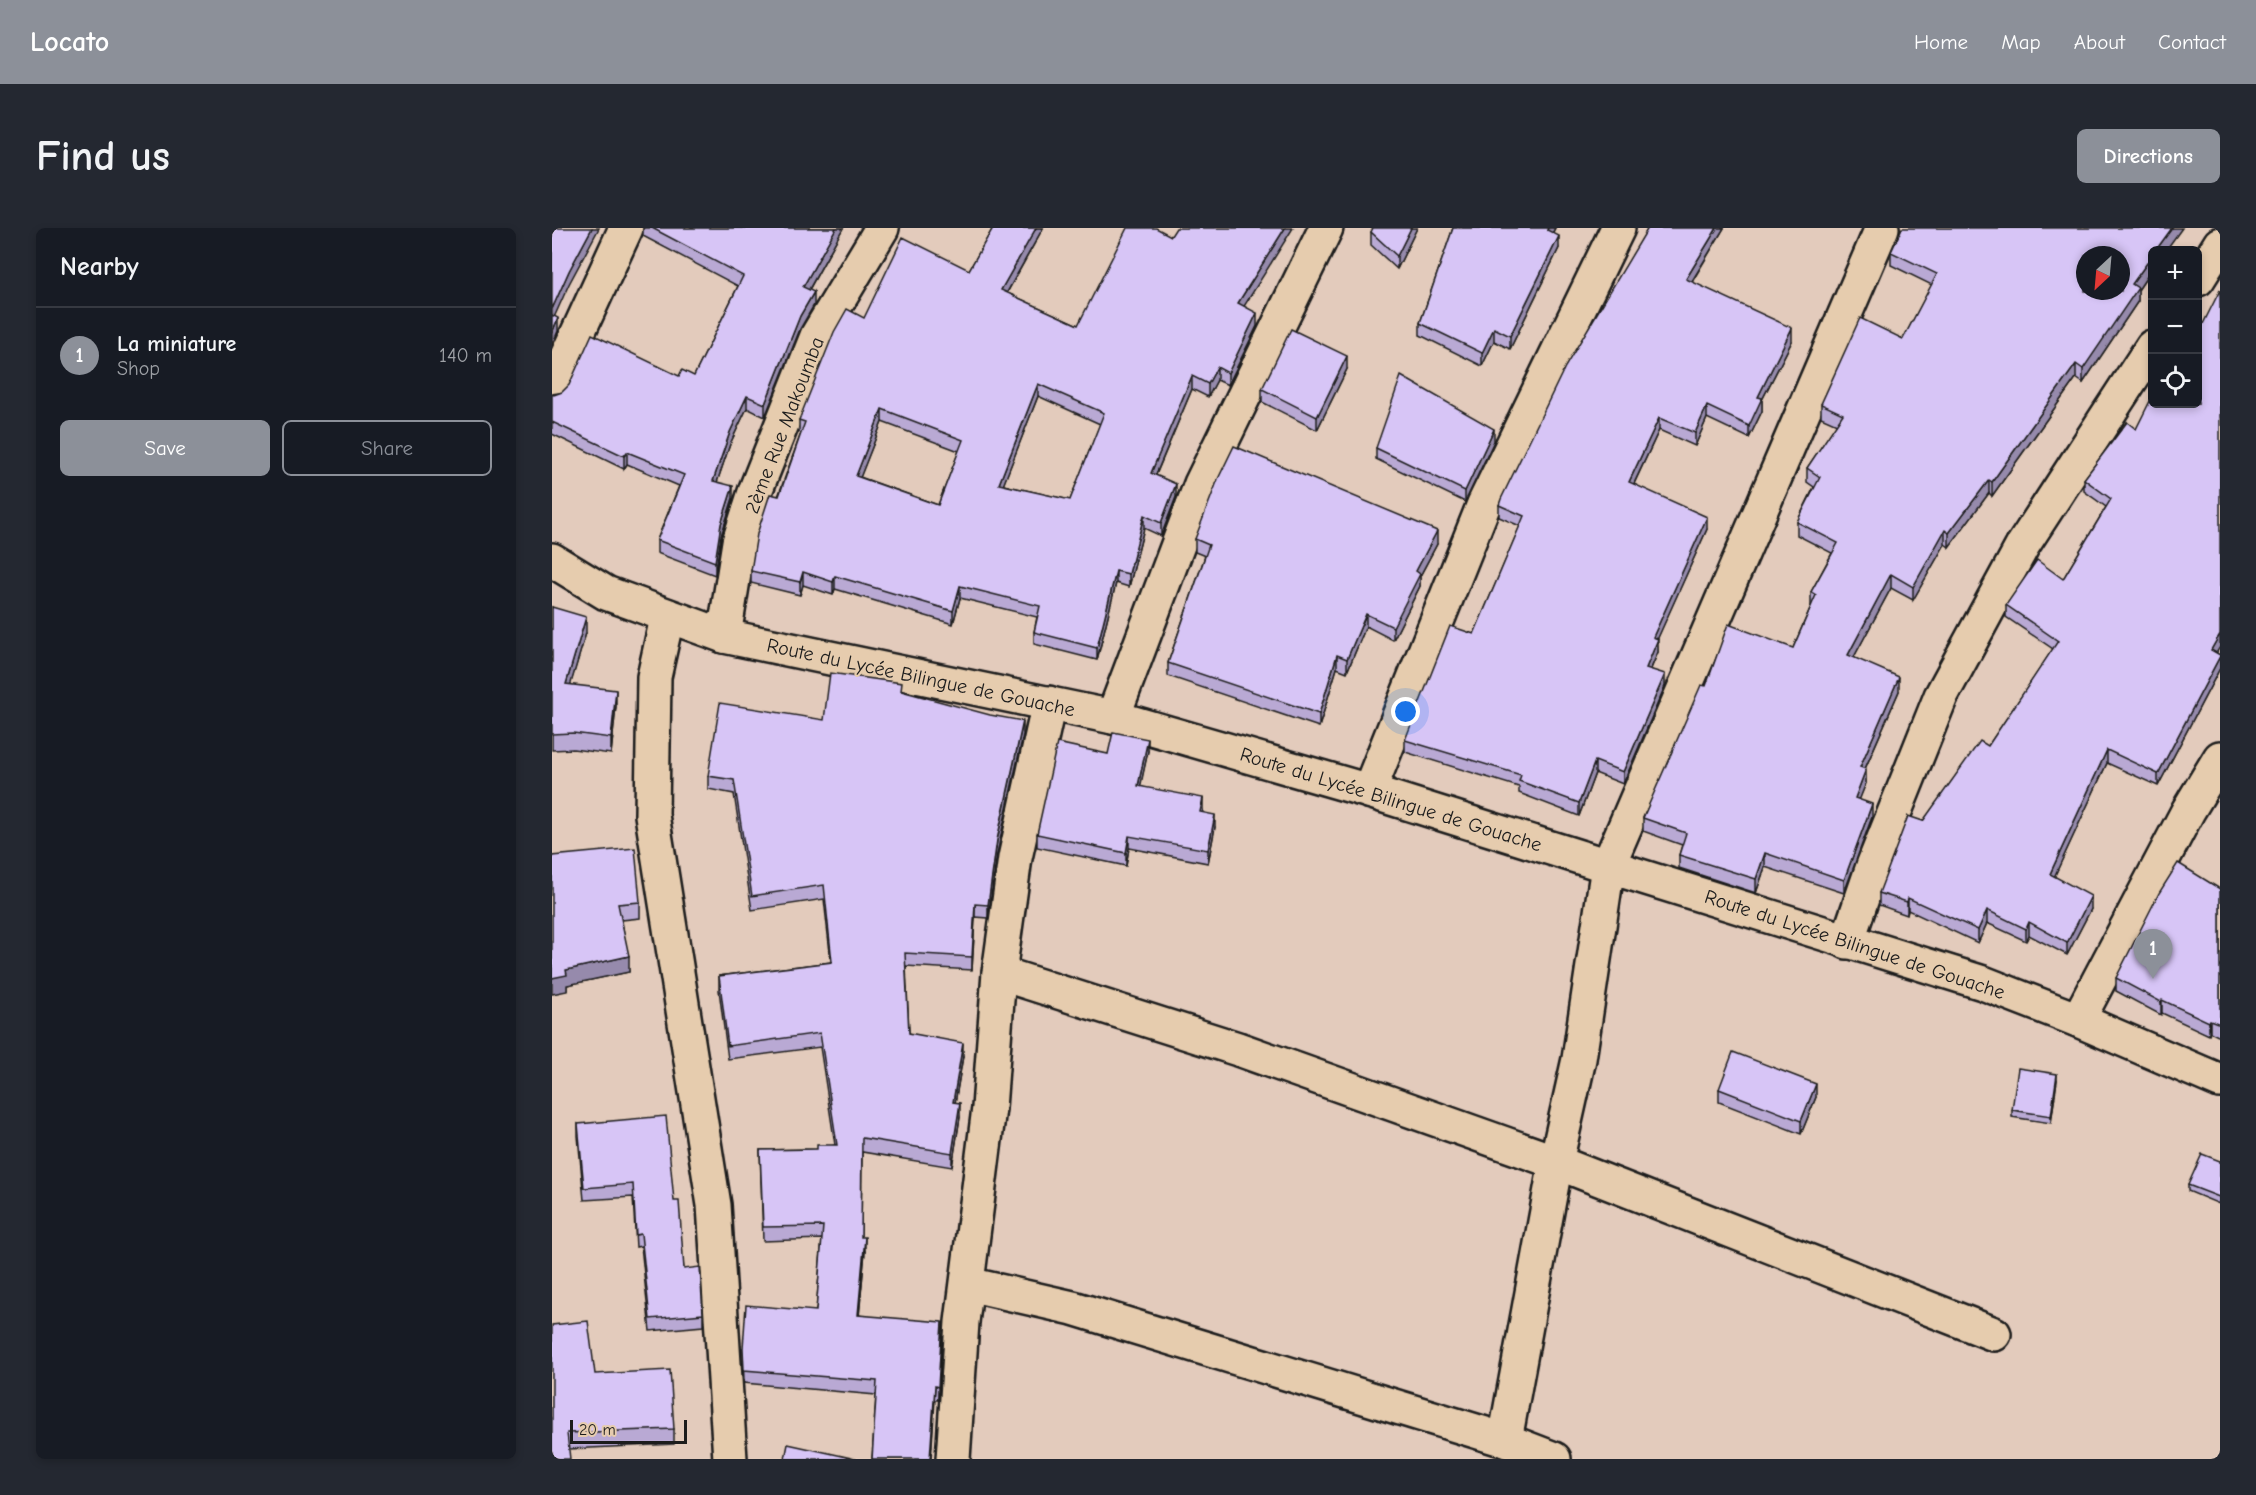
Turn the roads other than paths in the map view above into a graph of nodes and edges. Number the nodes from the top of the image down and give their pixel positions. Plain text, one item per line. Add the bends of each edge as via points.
1 (626, 228) edge
2 (882, 228) edge
3 (1326, 228) edge
4 (1618, 228) edge
5 (1882, 228) edge
6 (2220, 244) edge
7 (2202, 273) edge
8 (2148, 353) edge
9 (552, 389) edge
10 (552, 560) edge
11 (667, 618) junction
12 (724, 636) junction
13 (1049, 703) junction
14 (1113, 717) junction
15 (2220, 758) edge
16 (1369, 791) junction
17 (1608, 866) junction
18 (1846, 942) junction
19 (999, 973) junction
20 (2078, 1020) junction
21 (2220, 1081) edge
22 (1556, 1162) junction
23 (968, 1284) junction
24 (1994, 1334) dead end
25 (1506, 1440) junction
26 (730, 1459) edge
27 (953, 1459) edge
28 (1554, 1459) edge

1 - 9 street
2 - 12 street, 2ème Rue Makoumba via 817,336 756,489 739,542
3 - 14 street via 1201,484
4 - 16 street via 1484,504
5 - 17 street
6 - 7 street
8 - 18 street via 2023,545 1941,696
10 - 11 street, Route du Lycée Bilingue de Gouache via 606,593
11 - 12 street, Route du Lycée Bilingue de Gouache
11 - 26 street via 654,677 652,815 714,1205
12 - 13 street, Route du Lycée Bilingue de Gouache
13 - 14 street, Route du Lycée Bilingue de Gouache
13 - 19 street via 1015,858
14 - 16 street, Route du Lycée Bilingue de Gouache
15 - 20 street
16 - 17 street, Route du Lycée Bilingue de Gouache
17 - 18 street, Route du Lycée Bilingue de Gouache
17 - 22 street via 1579,1059
18 - 20 street, Route du Lycée Bilingue de Gouache via 1983,983
19 - 22 street via 1238,1049
19 - 23 street via 989,1108
20 - 21 street, Route du Lycée Bilingue de Gouache
22 - 24 street
22 - 25 street
23 - 25 street via 1073,1308
23 - 27 street
25 - 28 street

